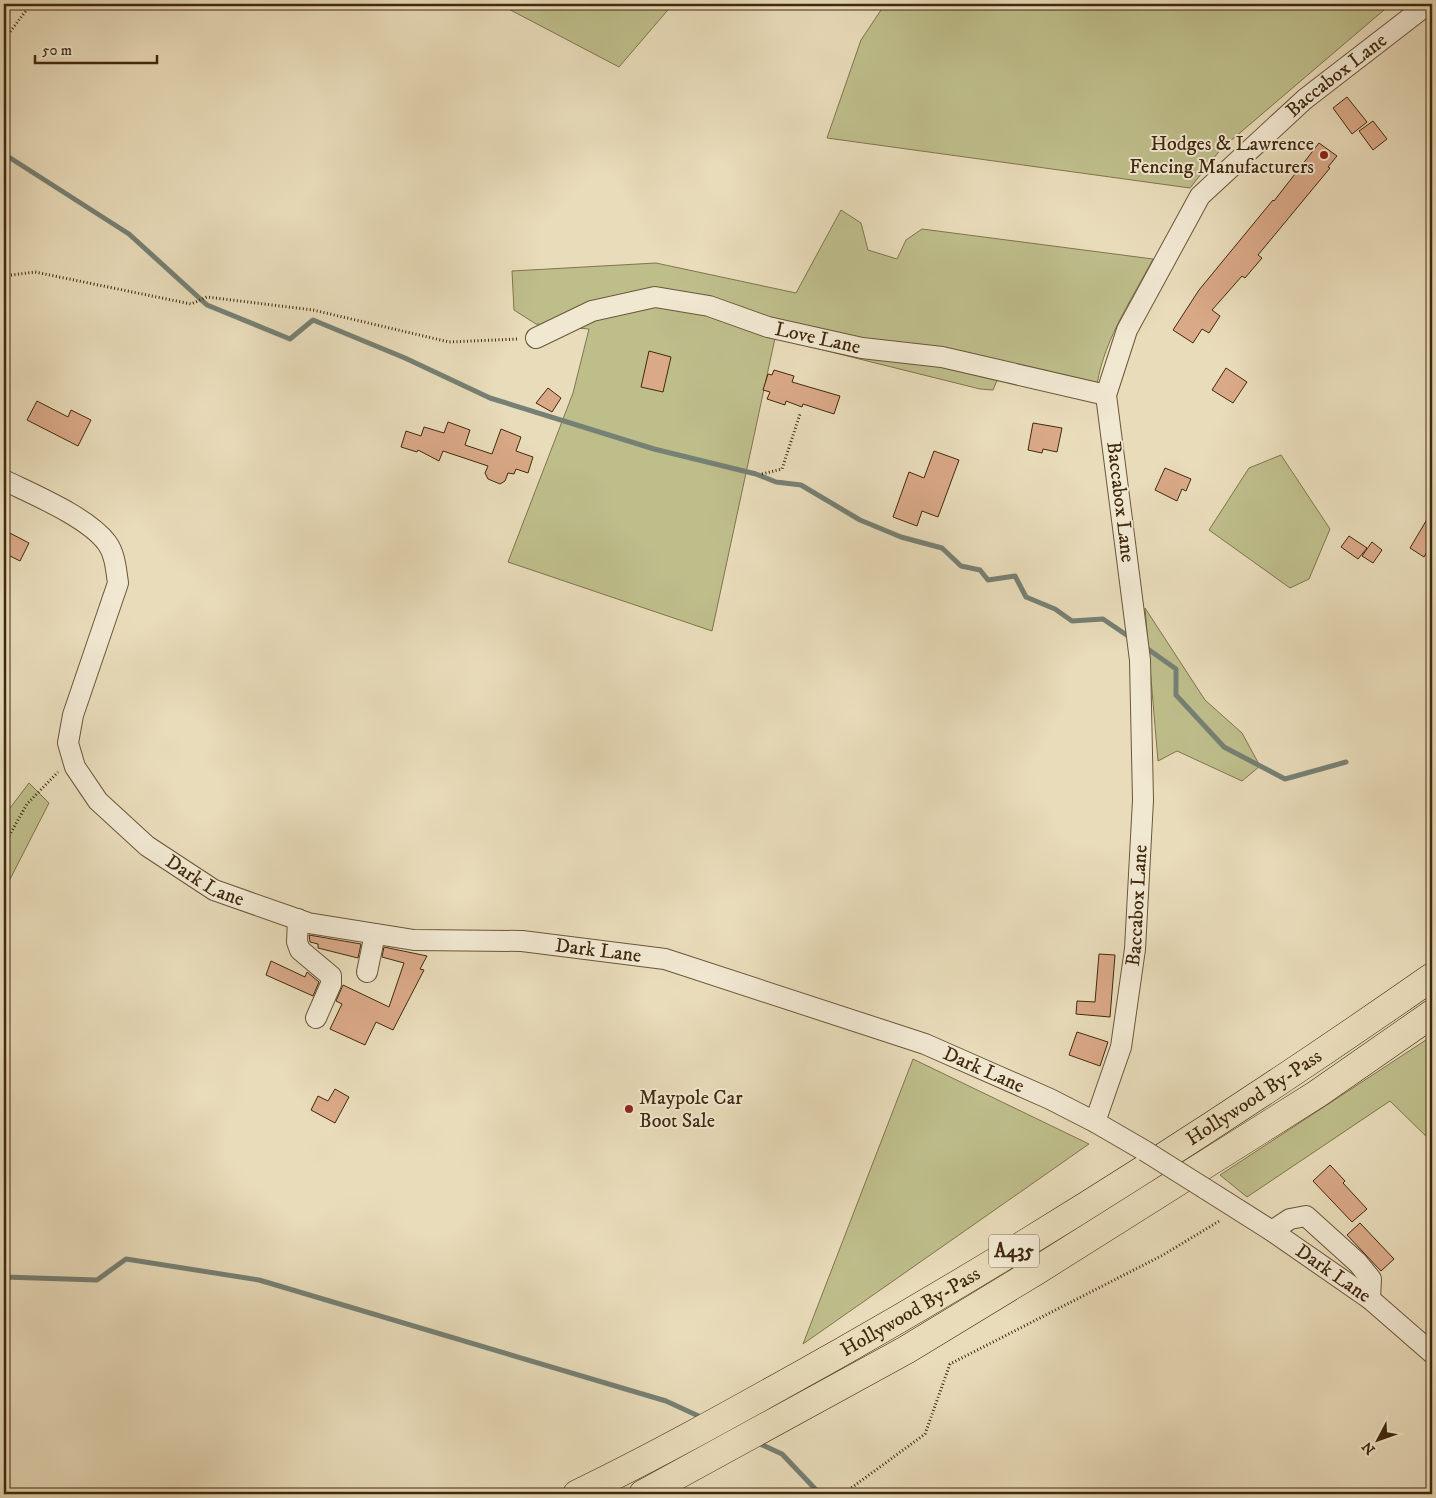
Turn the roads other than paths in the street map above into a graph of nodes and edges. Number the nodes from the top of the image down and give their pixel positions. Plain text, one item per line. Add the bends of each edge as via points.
1 (1428, 4) edge
2 (536, 338) road end
3 (1106, 395) junction
4 (4, 480) edge
5 (298, 919) junction
6 (375, 934) junction
7 (366, 972) dead end
8 (1432, 977) edge
9 (1432, 1014) edge
10 (316, 1018) dead end
11 (1095, 1122) junction
12 (1272, 1231) junction
13 (1370, 1299) junction
14 (1432, 1353) edge
15 (577, 1494) edge
16 (643, 1494) edge

1 - 3 street, Baccabox Lane via 1305,99 1200,196 1127,330
2 - 3 street, Love Lane via 592,312 655,297 709,306 768,327 862,348 942,357
3 - 11 street, Baccabox Lane via 1140,660 1144,800 1135,949 1121,1047
4 - 5 street, Dark Lane via 86,525 106,542 115,560 118,583 74,715 68,743 75,767 98,801 147,846 214,890
5 - 6 street, Dark Lane
5 - 10 street via 300,950 331,976 331,984
6 - 7 street
6 - 11 street, Dark Lane via 414,940 522,941 665,959 925,1044
8 - 15 highway, Hollywood By-Pass / A435 via 1293,1074 1020,1247 758,1399 652,1458
9 - 16 highway, Hollywood By-Pass / A435 via 1316,1094 1036,1272 898,1354
11 - 12 street, Dark Lane, bridge
12 - 13 street, Dark Lane
12 - 13 street via 1290,1219 1306,1216 1371,1279
13 - 14 street, Dark Lane

